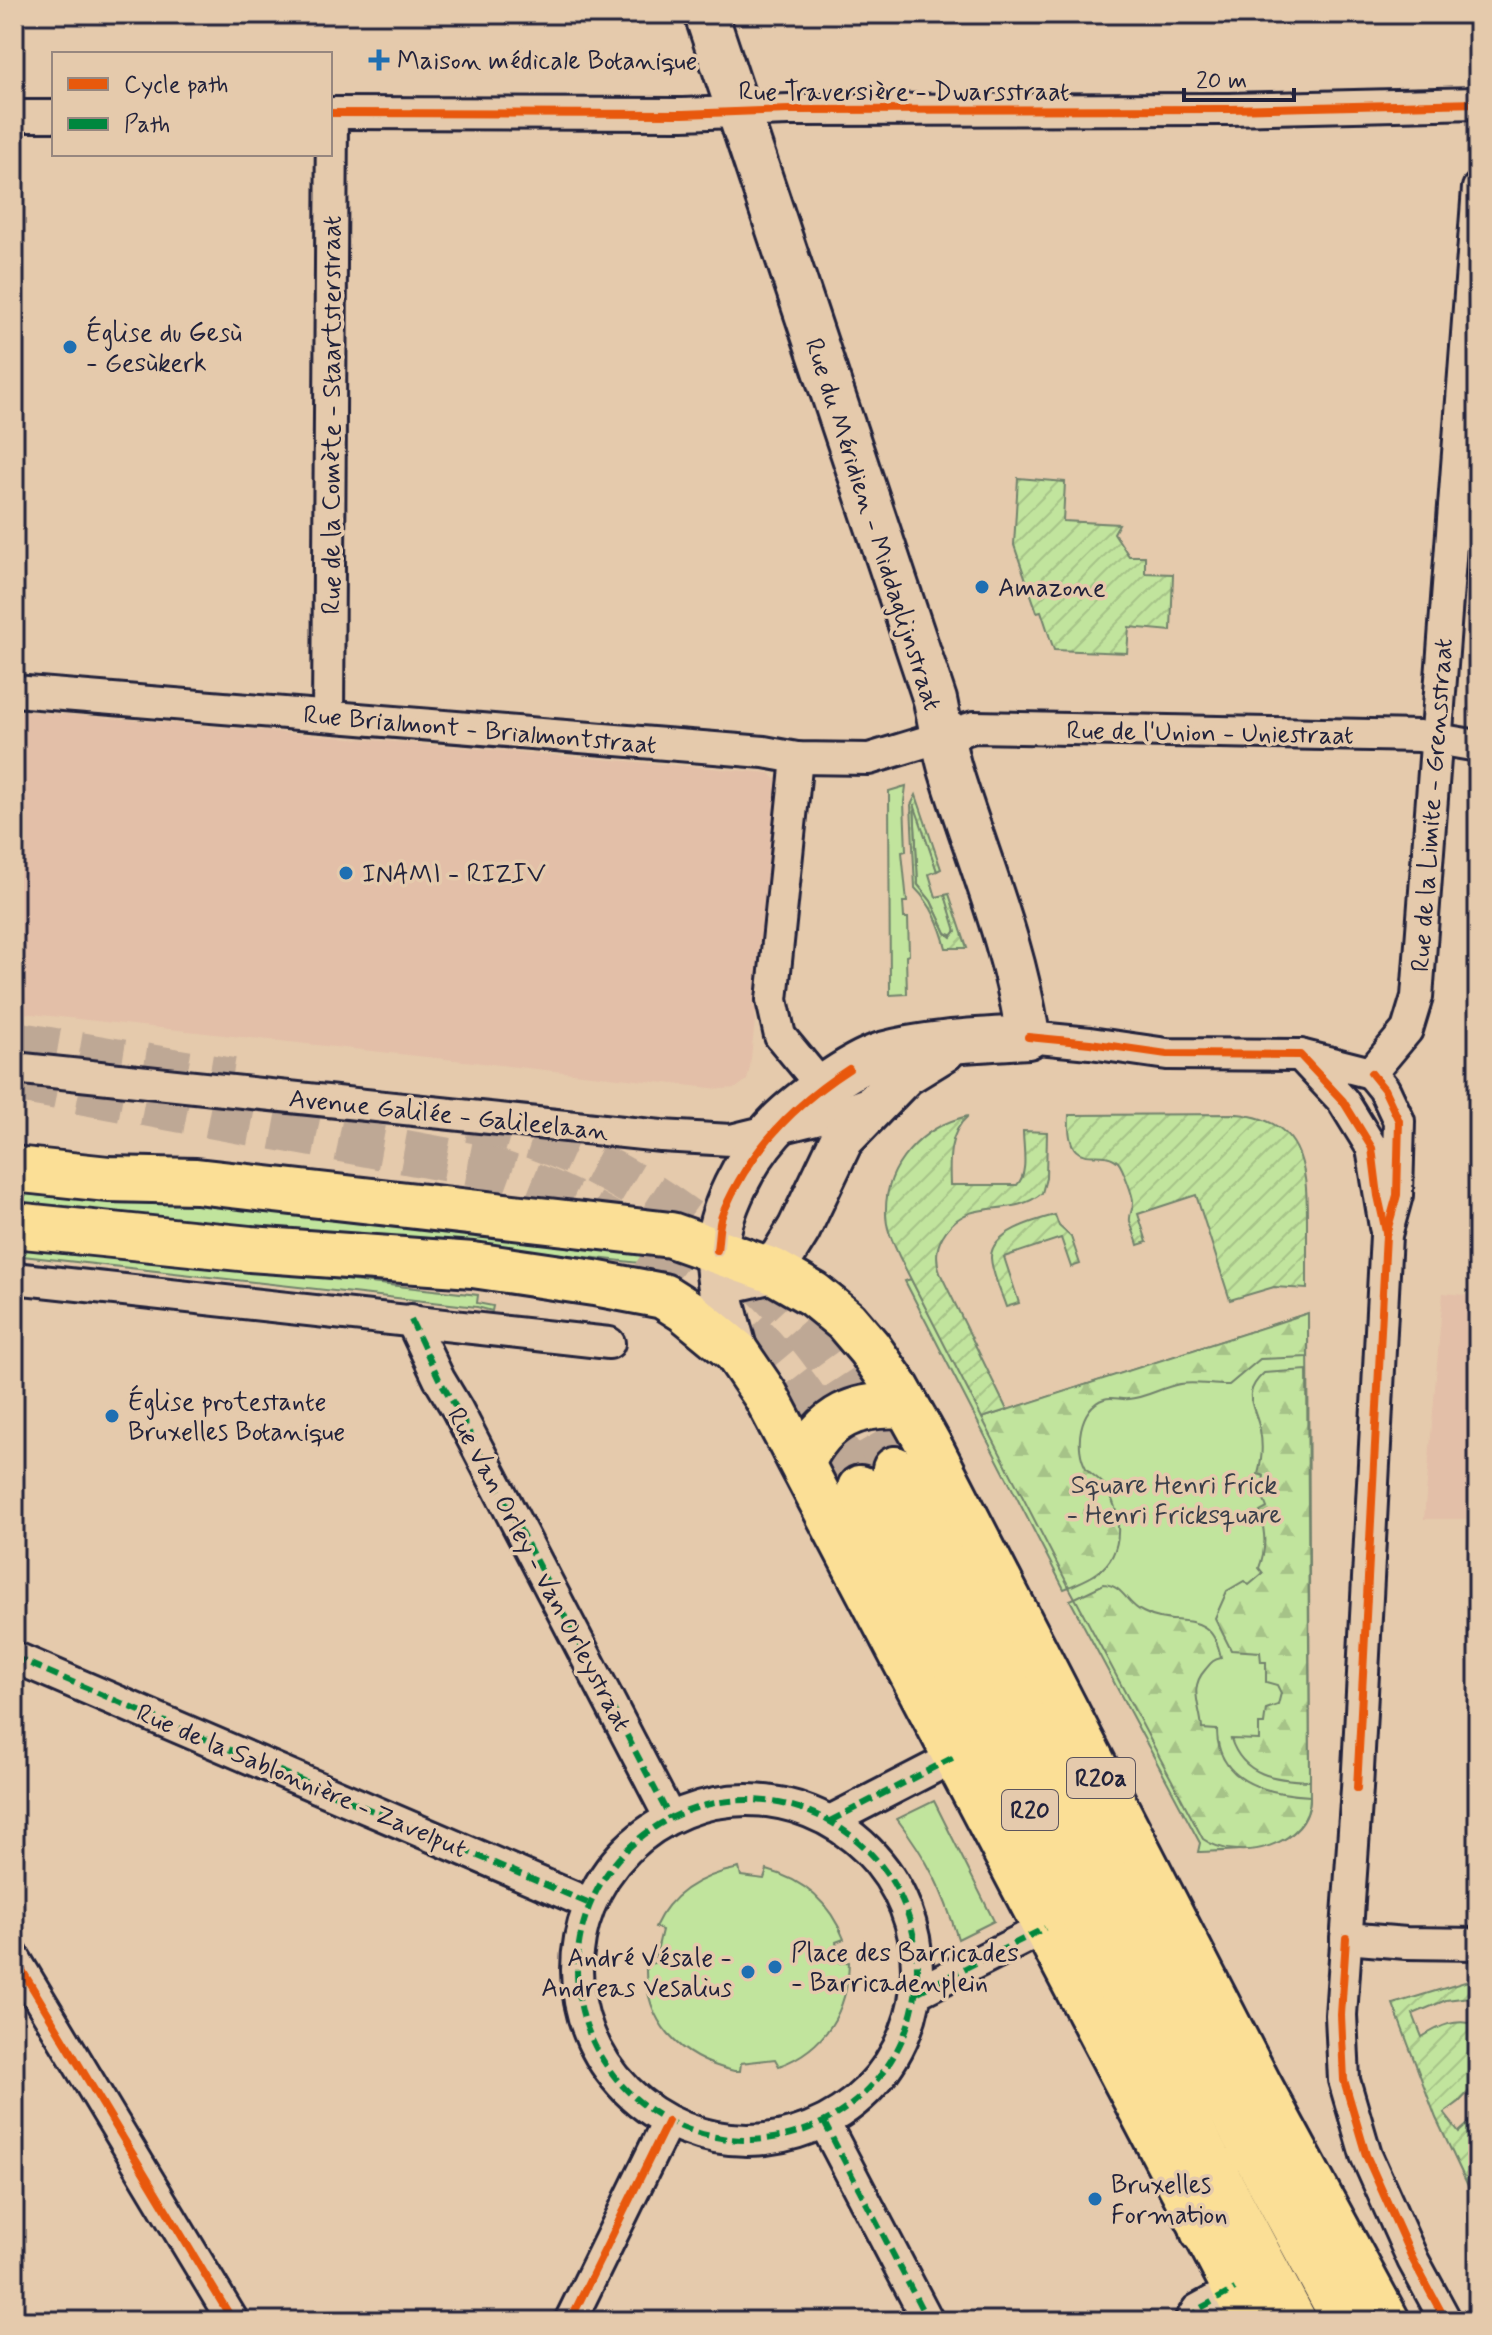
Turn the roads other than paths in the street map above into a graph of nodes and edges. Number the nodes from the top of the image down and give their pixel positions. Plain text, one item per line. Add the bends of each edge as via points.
1 (706, 14) edge
2 (1478, 103) edge
3 (737, 112) junction
4 (332, 113) edge
5 (14, 116) edge
6 (52, 116) edge
7 (331, 156) edge
8 (1478, 188) edge
9 (14, 691) edge
10 (328, 716) junction
11 (943, 736) junction
12 (1437, 739) junction
13 (1478, 746) edge
14 (797, 758) junction
15 (1028, 1037) junction
16 (955, 1043) junction
17 (1300, 1055) junction
18 (14, 1068) edge
19 (1371, 1073) junction
20 (823, 1088) junction
21 (880, 1098) junction
22 (773, 1130) junction
23 (14, 1169) edge
24 (14, 1225) edge
25 (1386, 1235) junction
26 (718, 1266) junction
27 (773, 1271) junction
28 (14, 1278) edge
29 (663, 1296) junction
30 (411, 1320) junction
31 (609, 1343) dead end
32 (736, 1352) junction
33 (907, 1406) junction
34 (802, 1463) junction
35 (14, 1657) edge
36 (956, 1756) junction
37 (670, 1818) junction
38 (830, 1821) junction
39 (590, 1904) junction
40 (1045, 1928) junction
41 (1346, 1938) junction
42 (1478, 1944) edge
43 (14, 1957) edge
44 (916, 1993) junction
45 (668, 2121) junction
46 (824, 2122) junction
47 (1195, 2135) junction
48 (1250, 2151) junction
49 (1310, 2181) junction
50 (1203, 2231) junction
51 (1244, 2305) edge
52 (233, 2321) edge
53 (570, 2321) edge
54 (928, 2321) edge
55 (1190, 2321) edge
56 (1294, 2321) edge
57 (1345, 2321) edge
58 (1387, 2321) edge
59 (1446, 2321) edge

1 - 3 street, Rue du Méridien - Middaglijnstraat
2 - 3 street, Rue Traversière - Dwarsstraat
3 - 4 street, Rue Traversière - Dwarsstraat
3 - 11 street, Rue du Méridien - Middaglijnstraat
5 - 6 street
7 - 10 street, Rue de la Comète - Staartsterstraat
8 - 12 street, Rue de la Limite - Grensstraat
9 - 10 street, Rue Brialmont - Brialmontstraat
10 - 14 street, Rue Brialmont - Brialmontstraat
11 - 12 street, Rue de l'Union - Uniestraat via 974,727
11 - 14 street, Rue Brialmont - Brialmontstraat via 869,759
11 - 15 street, Rue du Méridien - Middaglijnstraat via 1006,936
12 - 13 street, Rue de l'Union - Uniestraat
12 - 19 street, Rue de la Limite - Grensstraat via 1417,997 1407,1030
14 - 20 street via 772,1000 780,1036
15 - 16 street
15 - 17 street via 1167,1054
16 - 20 street via 882,1054
16 - 21 street via 905,1074
17 - 19 street
17 - 25 street via 1343,1101 1372,1148
18 - 22 street, Avenue Galilée - Galileelaan via 661,1136 731,1140
19 - 25 street via 1399,1121 1397,1195
20 - 22 street
21 - 22 street, Avenue Galilée - Galileelaan
21 - 27 street via 842,1139
22 - 26 street via 722,1215
23 - 26 main road via 196,1181 671,1235
24 - 29 main road via 473,1265
25 - 41 street
26 - 27 main road, R20a
26 - 29 street
26 - 32 street
27 - 33 main road, R20a via 846,1321
28 - 30 street
29 - 32 main road
30 - 31 street
30 - 37 street, Rue Van Orley - Van Orleystraat
32 - 34 main road
33 - 34 main road via 866,1407 846,1414 817,1436
33 - 49 main road, R20a
34 - 36 main road
35 - 39 street, Rue de la Sablonnière - Zavelput
36 - 38 street
36 - 40 main road
37 - 38 street via 744,1799 794,1806
37 - 39 street via 614,1863
38 - 44 street via 870,1852 900,1894 916,1942
39 - 45 street via 581,1928 576,1978 586,2028 619,2082
40 - 44 street
40 - 50 main road
41 - 42 street
41 - 59 street via 1344,2080 1366,2155
43 - 52 street
44 - 46 street via 910,2021 884,2071 866,2092
45 - 46 street via 736,2140 784,2136
45 - 53 street
46 - 54 street
47 - 48 main road, R20 via 963,1678 878,1479
47 - 50 main road
47 - 56 main road, R20
48 - 49 main road
48 - 57 main road, R20
49 - 58 main road, R20a
50 - 51 main road
51 - 55 street via 1197,2310

